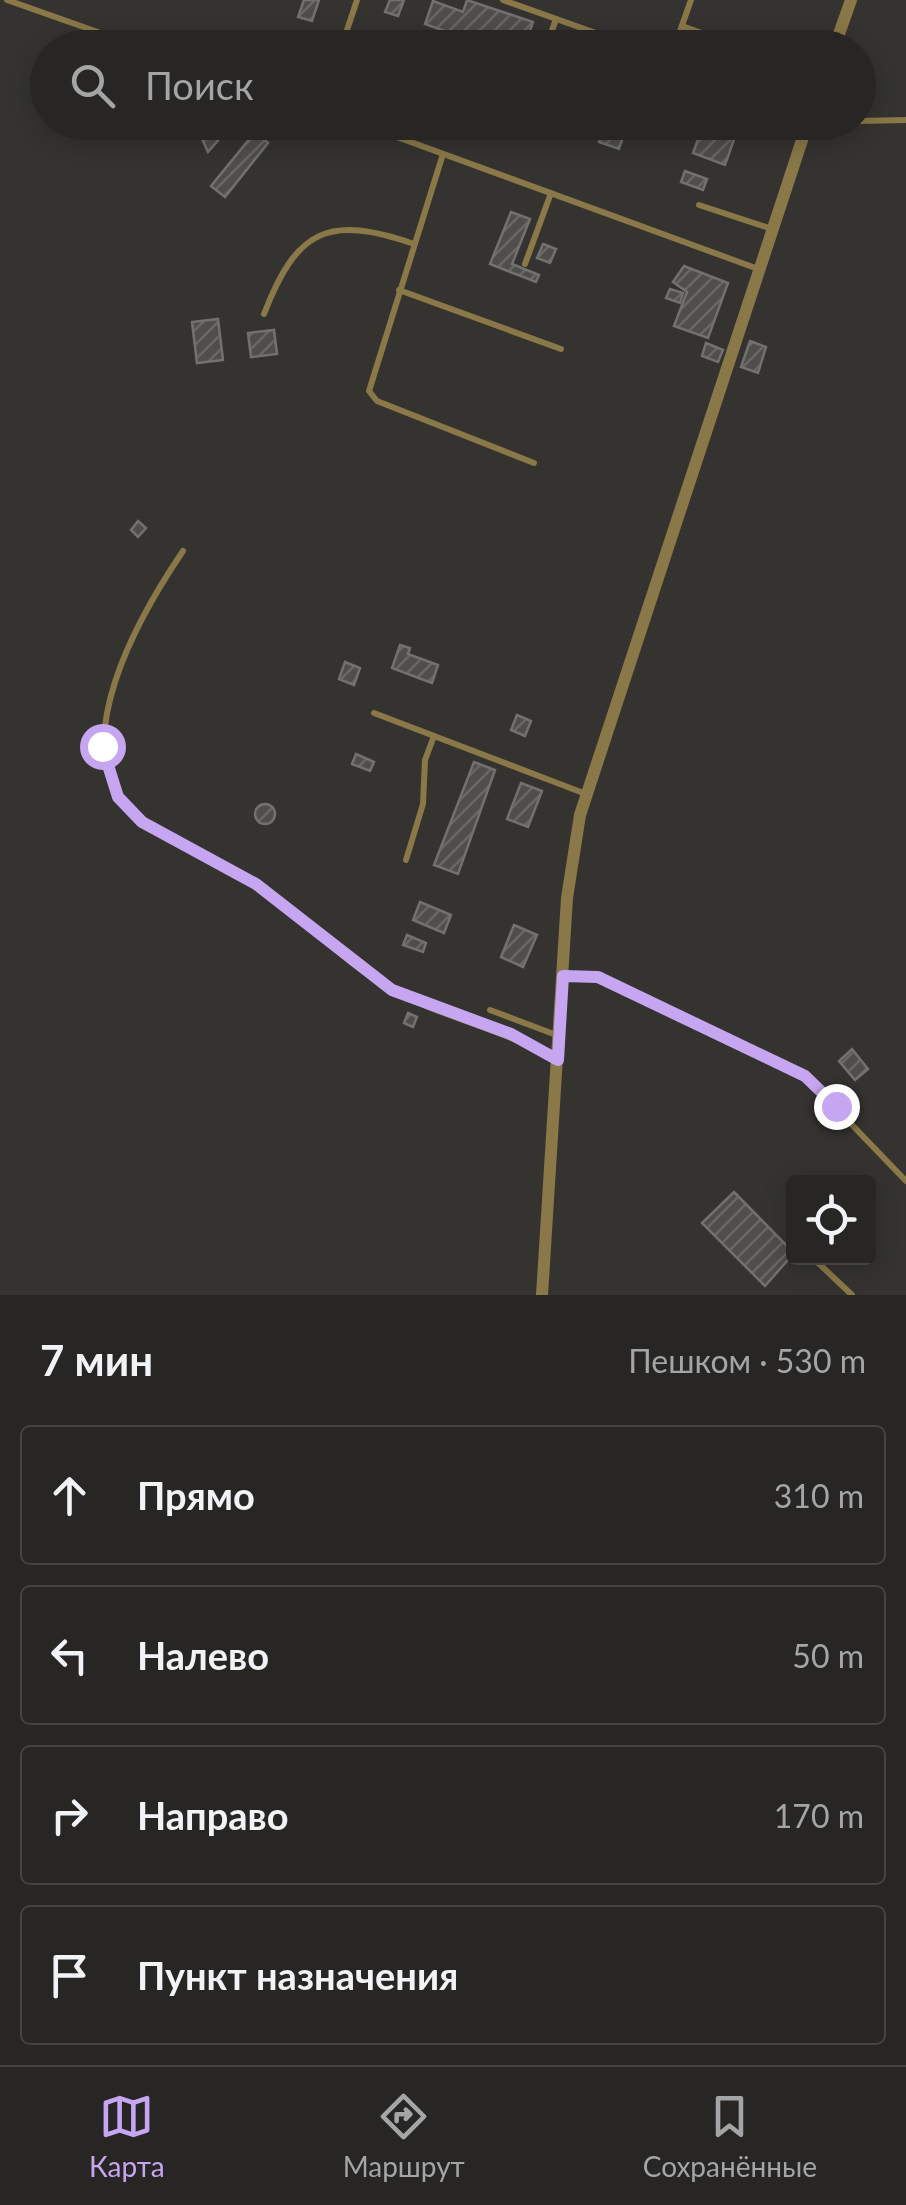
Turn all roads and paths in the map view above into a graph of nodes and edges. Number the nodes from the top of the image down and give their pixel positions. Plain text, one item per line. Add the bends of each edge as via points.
1 (7, 0) edge
2 (357, 0) edge
3 (503, 0) edge
4 (691, 0) edge
5 (851, 0) edge
6 (556, 19) junction
7 (682, 26) junction
8 (92, 30) edge
9 (347, 30) edge
10 (552, 30) edge
11 (587, 30) edge
12 (681, 30) edge
13 (691, 30) edge
14 (840, 30) edge
15 (906, 120) edge
16 (876, 121) edge
17 (405, 140) edge
18 (802, 140) edge
19 (443, 154) junction
20 (551, 194) junction
21 (699, 205) dead end
22 (773, 230) junction
23 (414, 244) junction
24 (525, 264) dead end
25 (762, 270) junction
26 (399, 290) junction
27 (264, 314) dead end
28 (561, 349) dead end
29 (534, 462) dead end
30 (184, 550) dead end
31 (374, 713) dead end
32 (434, 736) junction
33 (586, 794) junction
34 (406, 860) dead end
35 (563, 976) junction
36 (490, 1010) dead end
37 (560, 1036) junction
38 (558, 1060) junction
39 (906, 1181) edge
40 (820, 1265) edge
41 (542, 1295) edge
42 (852, 1295) edge

1 - 8 lane
2 - 9 lane
3 - 6 lane
4 - 7 lane
5 - 14 street
6 - 10 lane
6 - 11 lane
7 - 12 lane
7 - 13 lane
15 - 16 lane
17 - 19 lane
18 - 22 street
19 - 20 lane
19 - 23 lane
20 - 24 lane
20 - 25 lane
21 - 22 lane
22 - 25 street
23 - 26 lane
23 - 27 lane via 360,228 316,238 286,265
25 - 33 street
26 - 28 lane
26 - 29 lane via 369,386 372,397
30 - 38 lane via 138,619 103,730 103,758 118,797 142,822 256,884 392,990 511,1034
31 - 32 lane
32 - 33 lane
32 - 34 lane
33 - 35 street via 567,898
35 - 37 street
35 - 39 lane via 598,977 805,1076
36 - 37 lane
37 - 38 street
38 - 41 street
40 - 42 lane

